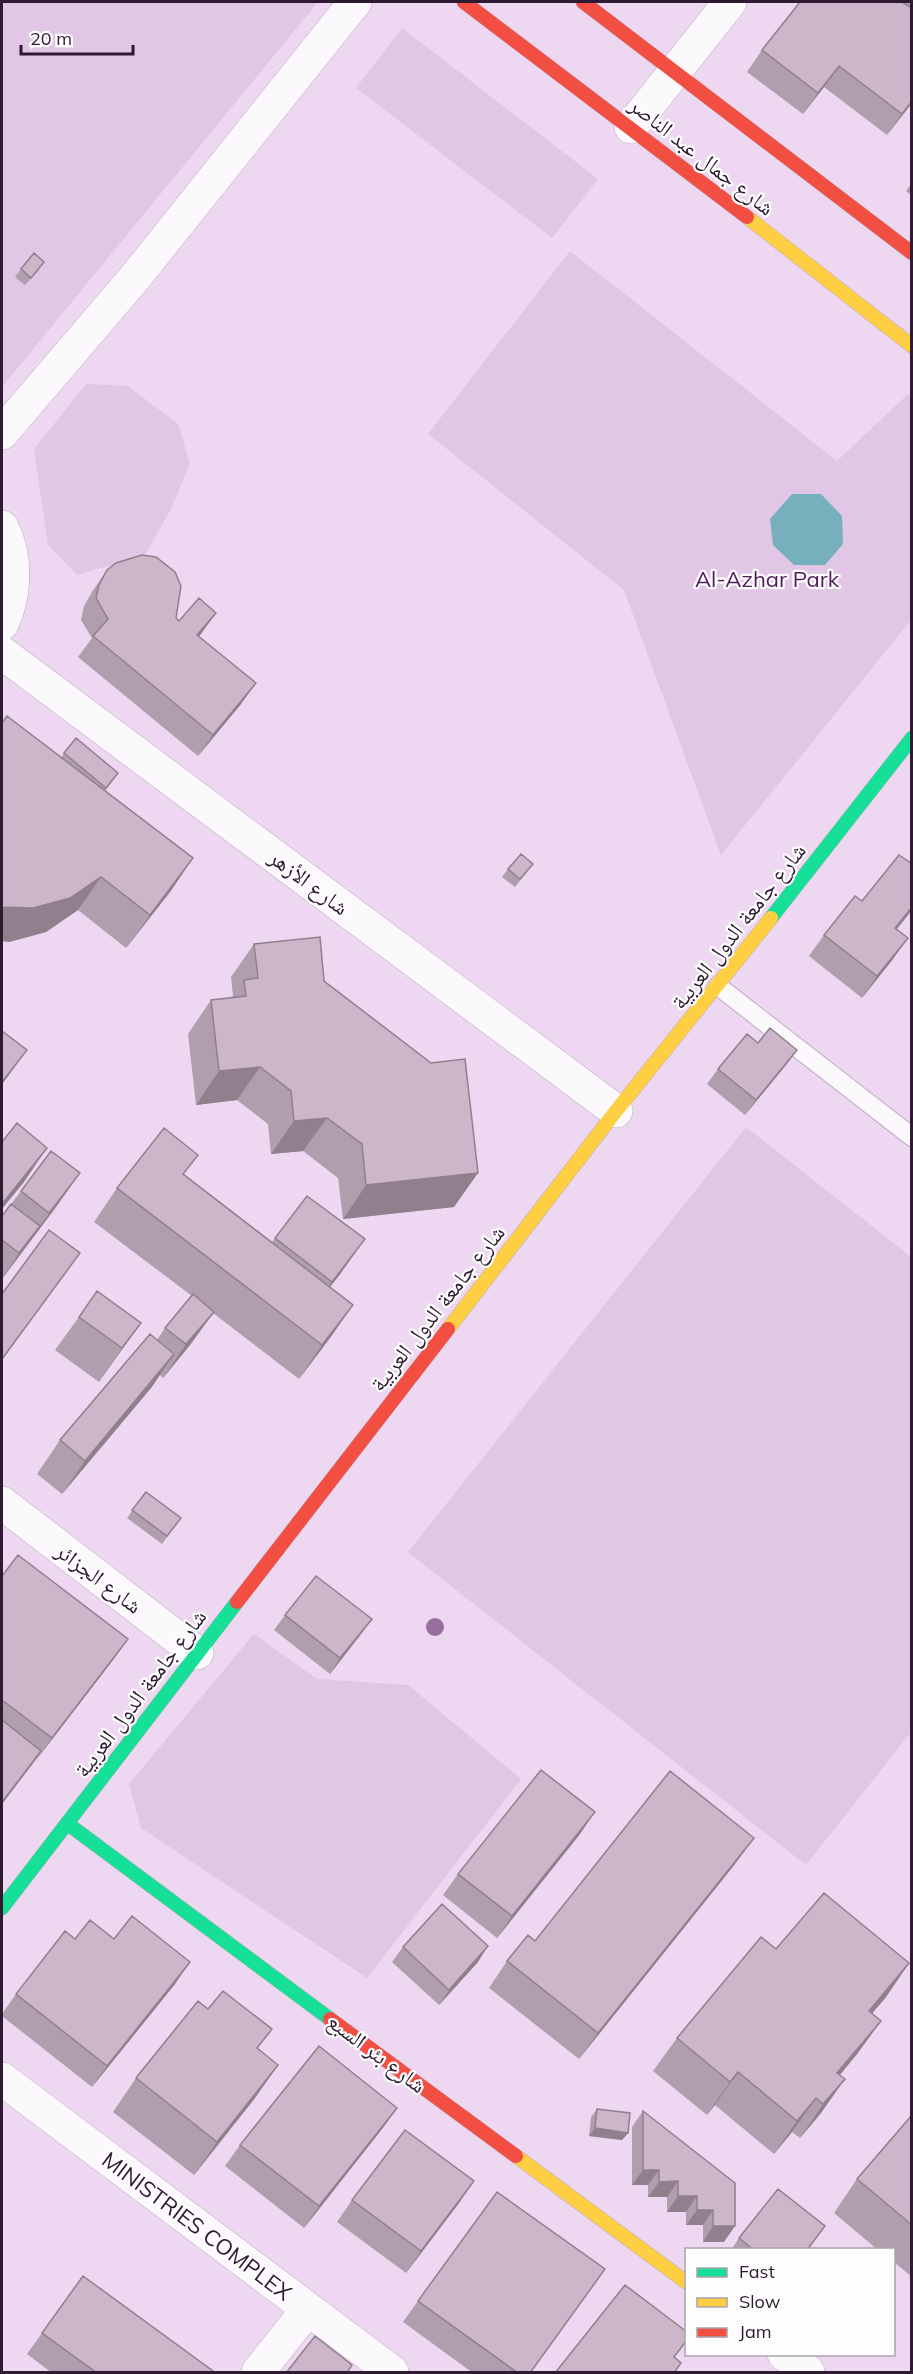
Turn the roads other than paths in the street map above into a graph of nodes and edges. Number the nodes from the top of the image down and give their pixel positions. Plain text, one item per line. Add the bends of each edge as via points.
1 (356, 2) edge
2 (464, 2) edge
3 (583, 2) edge
4 (730, 2) edge
5 (675, 74) junction
6 (631, 127) junction
7 (912, 253) edge
8 (912, 346) edge
9 (2, 433) edge
10 (2, 527) edge
11 (2, 624) edge
12 (2, 653) edge
13 (912, 738) edge
14 (718, 986) junction
15 (616, 1111) junction
16 (912, 1137) edge
17 (2, 1503) edge
18 (197, 1653) junction
19 (68, 1824) junction
20 (2, 1908) edge
21 (2, 2079) edge
22 (685, 2281) edge
23 (308, 2309) junction
24 (785, 2356) edge
25 (258, 2373) edge
26 (392, 2373) edge
27 (808, 2373) edge

1 - 9 street via 137,275
2 - 6 main road, شارع جمال عبد الناصر
3 - 5 main road
4 - 5 street
5 - 6 street
5 - 7 main road
6 - 8 main road, شارع جمال عبد الناصر
10 - 11 street via 14,574 8,612
12 - 15 street, شارع الأزهر
13 - 14 main road, شارع جامعة الدول العربية
14 - 15 main road, شارع جامعة الدول العربية
14 - 16 lane
15 - 18 main road, شارع جامعة الدول العربية
17 - 18 street, شارع الجزائر
18 - 19 main road, شارع جامعة الدول العربية
19 - 20 main road, شارع جامعة الدول العربية
19 - 22 main road, شارع بئر السبع
21 - 23 street, MINISTRIES COMPLEX
23 - 25 street
23 - 26 street, MINISTRIES COMPLEX
24 - 27 street

